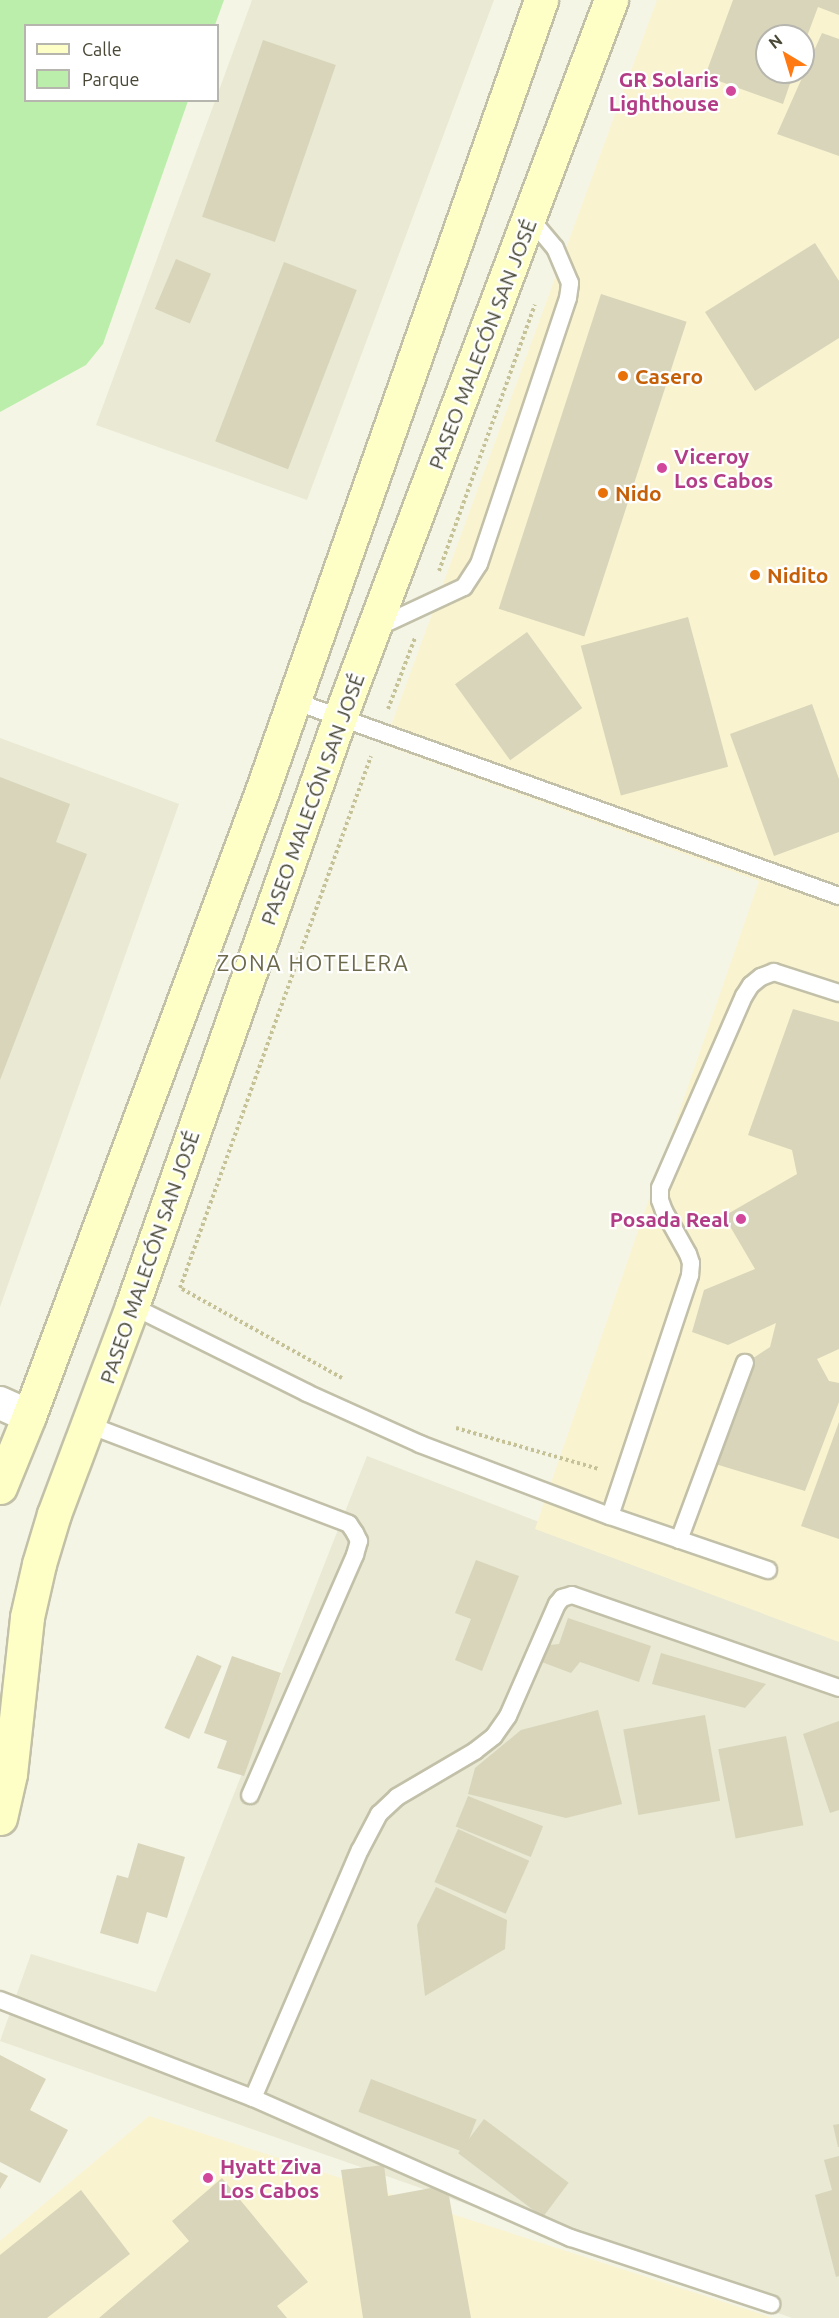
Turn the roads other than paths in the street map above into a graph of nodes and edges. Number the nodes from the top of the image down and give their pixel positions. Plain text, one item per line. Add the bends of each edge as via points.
1 (542, 0) edge
2 (611, 0) edge
3 (530, 217) junction
4 (375, 628) junction
5 (294, 701) junction
6 (340, 717) junction
7 (262, 791) junction
8 (308, 807) junction
9 (839, 896) edge
10 (839, 993) edge
11 (132, 1306) junction
12 (745, 1364) dead end
13 (0, 1403) edge
14 (29, 1416) junction
15 (89, 1425) junction
16 (0, 1488) edge
17 (610, 1516) junction
18 (679, 1540) junction
19 (768, 1570) dead end
20 (839, 1688) edge
21 (7, 1714) edge
22 (250, 1795) dead end
23 (0, 1818) edge
24 (0, 2000) edge
25 (253, 2098) junction
26 (771, 2304) dead end

1 - 5 main road
2 - 3 main road, PASEO MALECÓN SAN JOSÉ
3 - 4 main road, PASEO MALECÓN SAN JOSÉ
3 - 4 lane via 567,270 568,298 479,564 464,587
4 - 6 main road, PASEO MALECÓN SAN JOSÉ
5 - 6 lane
5 - 7 main road
6 - 8 main road, PASEO MALECÓN SAN JOSÉ
6 - 9 lane
7 - 8 main road
7 - 14 main road
8 - 11 main road, PASEO MALECÓN SAN JOSÉ
10 - 17 lane via 774,972 761,977 744,996 660,1188 664,1210 688,1254 690,1275
11 - 15 main road, PASEO MALECÓN SAN JOSÉ
11 - 17 lane via 420,1444
12 - 18 lane
13 - 14 street
14 - 16 main road
15 - 21 main road, PASEO MALECÓN SAN JOSÉ via 39,1564
15 - 22 lane via 350,1524 359,1541
17 - 18 lane
18 - 19 lane
20 - 25 lane via 572,1595 562,1598 508,1716 494,1736 397,1797 379,1814
21 - 23 main road, PASEO MALECÓN SAN JOSÉ via 10,1774
24 - 25 lane
25 - 26 lane via 571,2238

